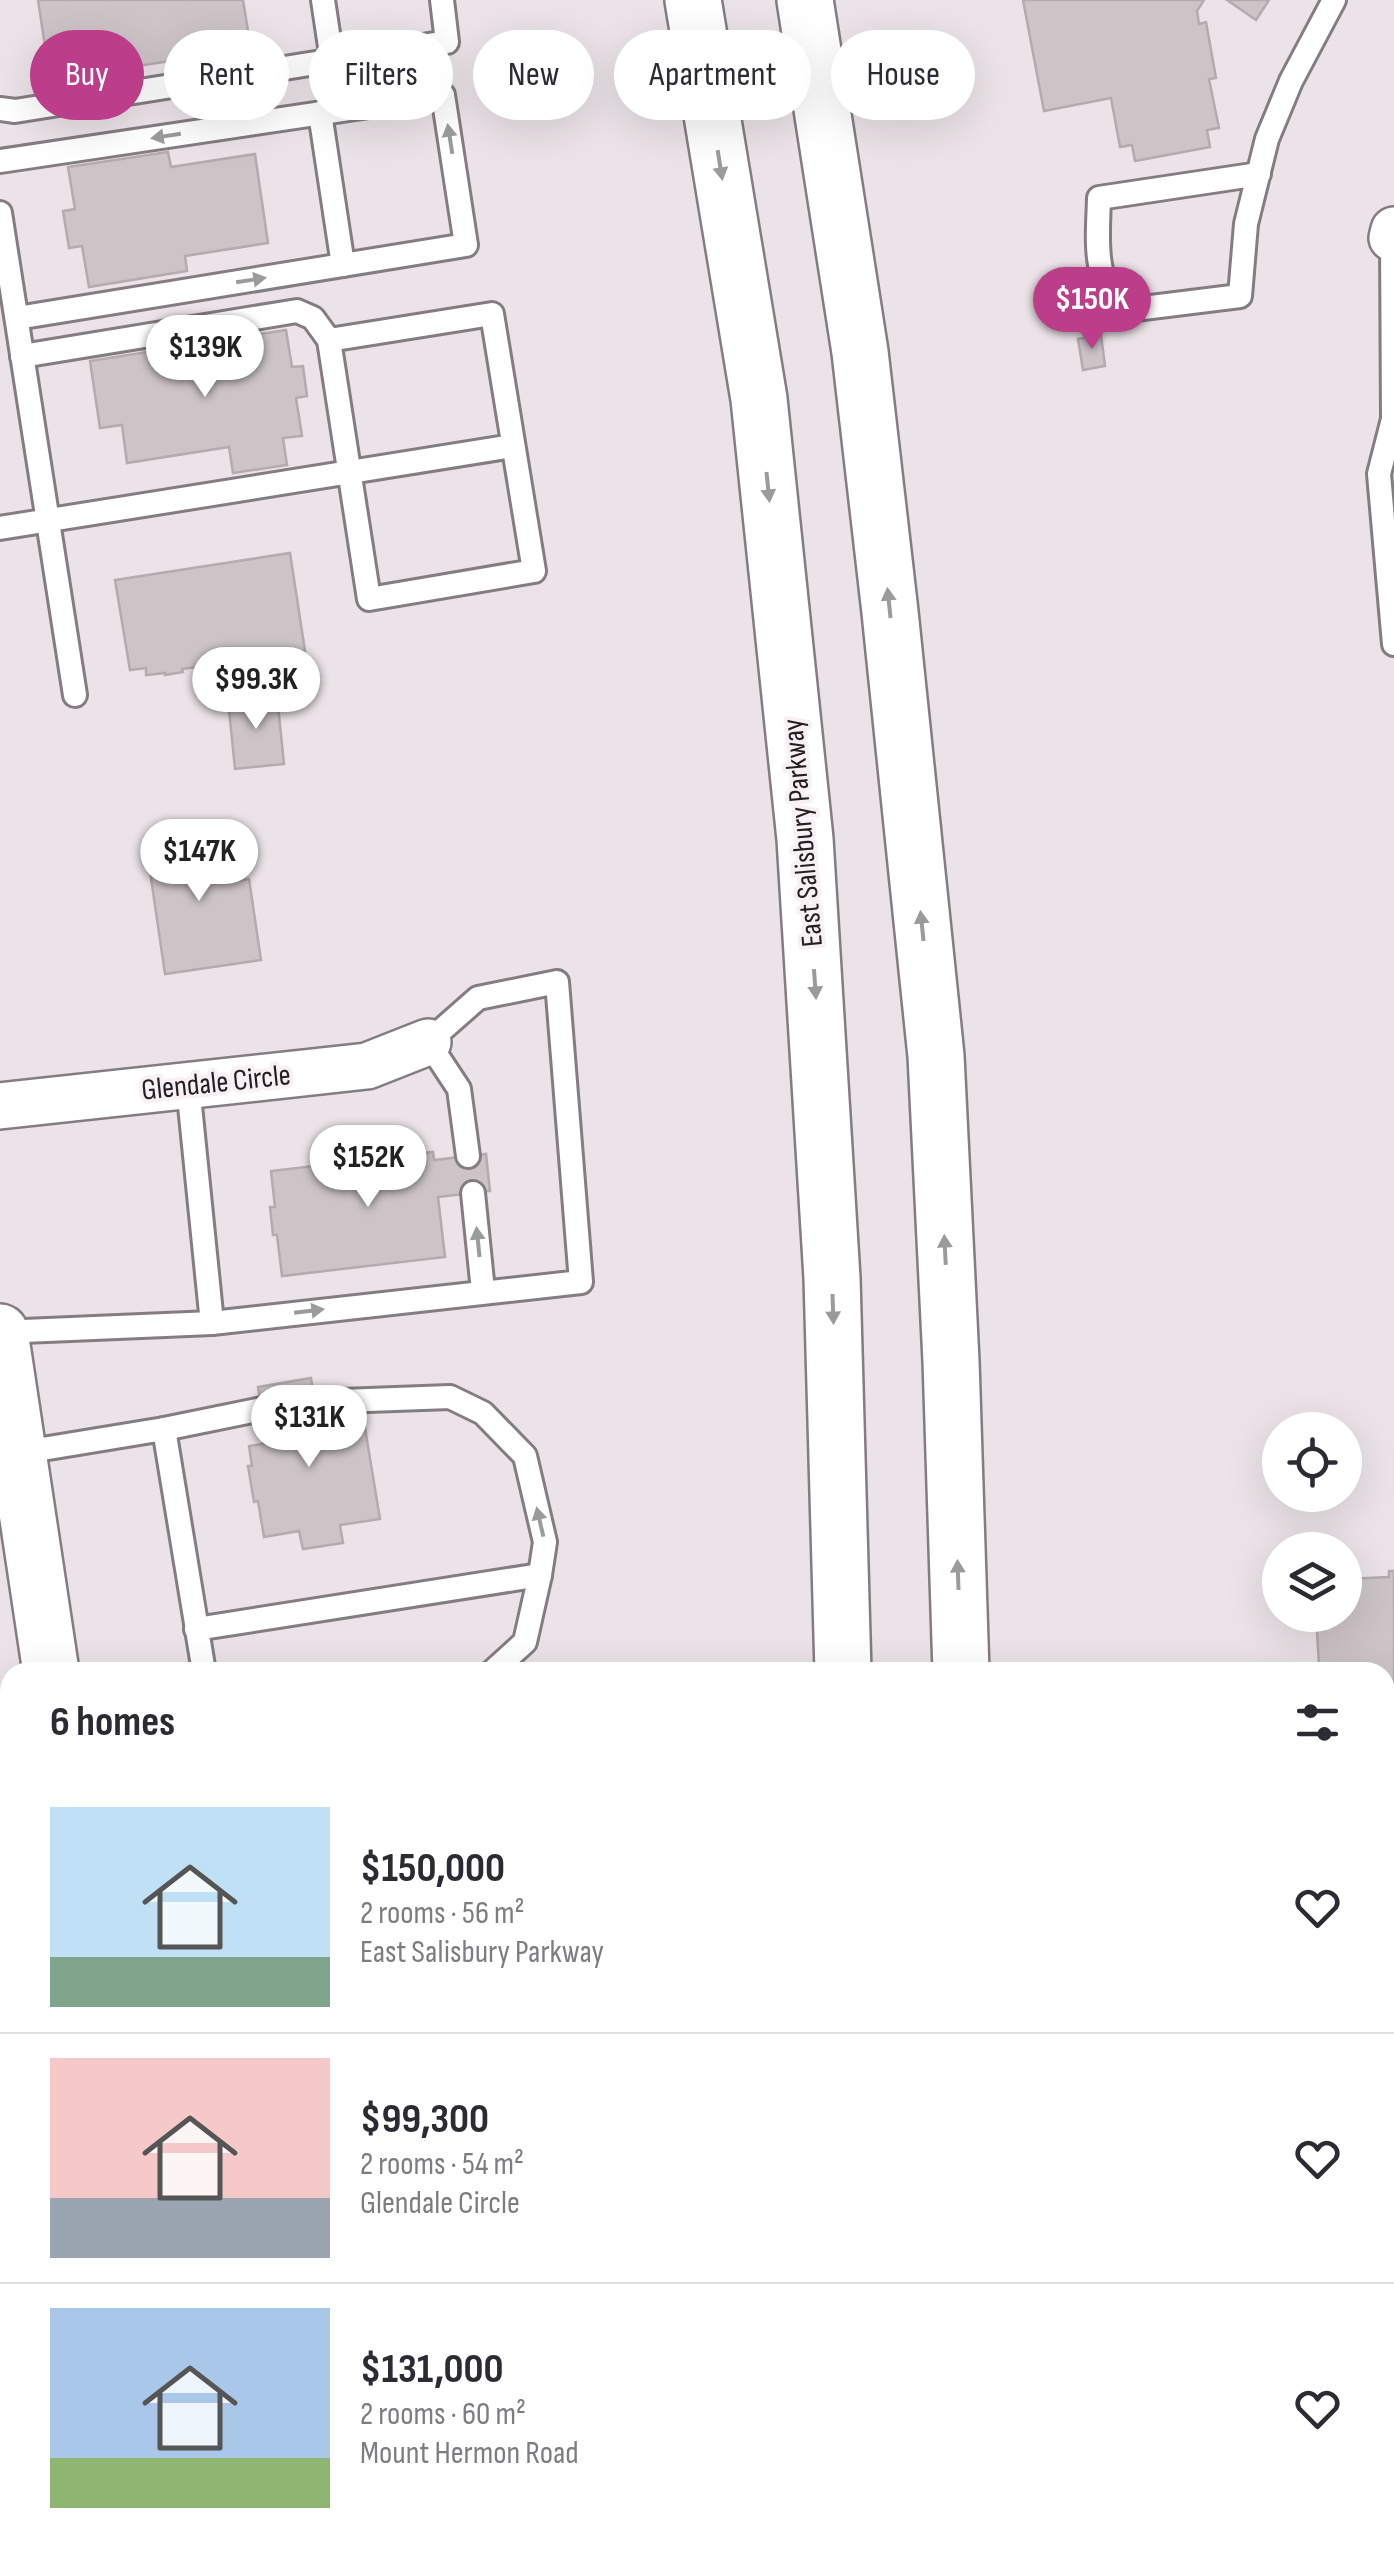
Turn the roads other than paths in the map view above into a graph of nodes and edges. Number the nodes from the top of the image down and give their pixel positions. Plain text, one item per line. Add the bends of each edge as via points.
1 (322, 0) edge
2 (442, 0) edge
3 (693, 0) edge
4 (806, 0) edge
5 (1334, 0) edge
6 (327, 30) edge
7 (446, 30) edge
8 (309, 64) edge
9 (0, 109) edge
10 (309, 116) edge
11 (321, 120) edge
12 (447, 120) edge
13 (0, 162) edge
14 (1258, 174) junction
15 (0, 213) edge
16 (1393, 234) edge
17 (343, 265) junction
18 (6, 290) edge
19 (16, 318) junction
20 (330, 340) junction
21 (22, 356) junction
22 (513, 446) junction
23 (349, 472) junction
24 (48, 520) junction
25 (0, 528) edge
26 (1394, 644) edge
27 (75, 695) dead end
28 (428, 1042) junction
29 (188, 1086) junction
30 (0, 1106) edge
31 (468, 1156) dead end
32 (473, 1193) dead end
33 (483, 1291) junction
34 (212, 1322) junction
35 (0, 1332) edge
36 (314, 1402) dead end
37 (262, 1409) dead end
38 (164, 1430) junction
39 (18, 1453) junction
40 (540, 1575) junction
41 (196, 1629) junction
42 (49, 1662) edge
43 (202, 1662) edge
44 (503, 1662) edge
45 (843, 1662) edge
46 (961, 1662) edge

1 - 6 lane
2 - 7 lane
3 -> 45 main road, East Salisbury Parkway via 759,399 805,840 832,1278
46 -> 4 main road via 936,1056 860,352
5 - 14 lane via 1291,81
8 - 9 lane
10 -> 13 lane
11 - 17 lane
17 -> 12 lane via 466,245
14 - 14 lane via 1240,296 1127,310 1114,301 1098,265 1099,198
15 - 18 lane
16 - 26 lane via 1393,419 1379,474
19 -> 17 lane
18 - 19 lane
19 - 21 lane
20 - 21 lane via 313,318 297,311
20 - 22 lane via 492,314
20 - 23 lane
21 - 24 lane
22 - 23 lane
22 - 23 lane via 534,570 369,599
23 - 24 lane
24 - 25 lane
24 - 27 lane
28 - 29 street, Glendale Circle via 366,1066
28 - 31 lane via 459,1089
28 - 33 lane via 478,998 557,982 581,1282
29 - 30 street, Glendale Circle
29 - 34 lane
33 -> 32 lane
34 -> 33 lane
34 - 35 lane
35 - 39 main road
40 -> 36 lane via 545,1542 525,1456 483,1413 450,1397
37 - 38 lane
38 - 39 lane
38 - 41 lane
39 - 42 main road
40 - 41 lane
40 - 44 lane via 525,1642
41 - 43 lane

